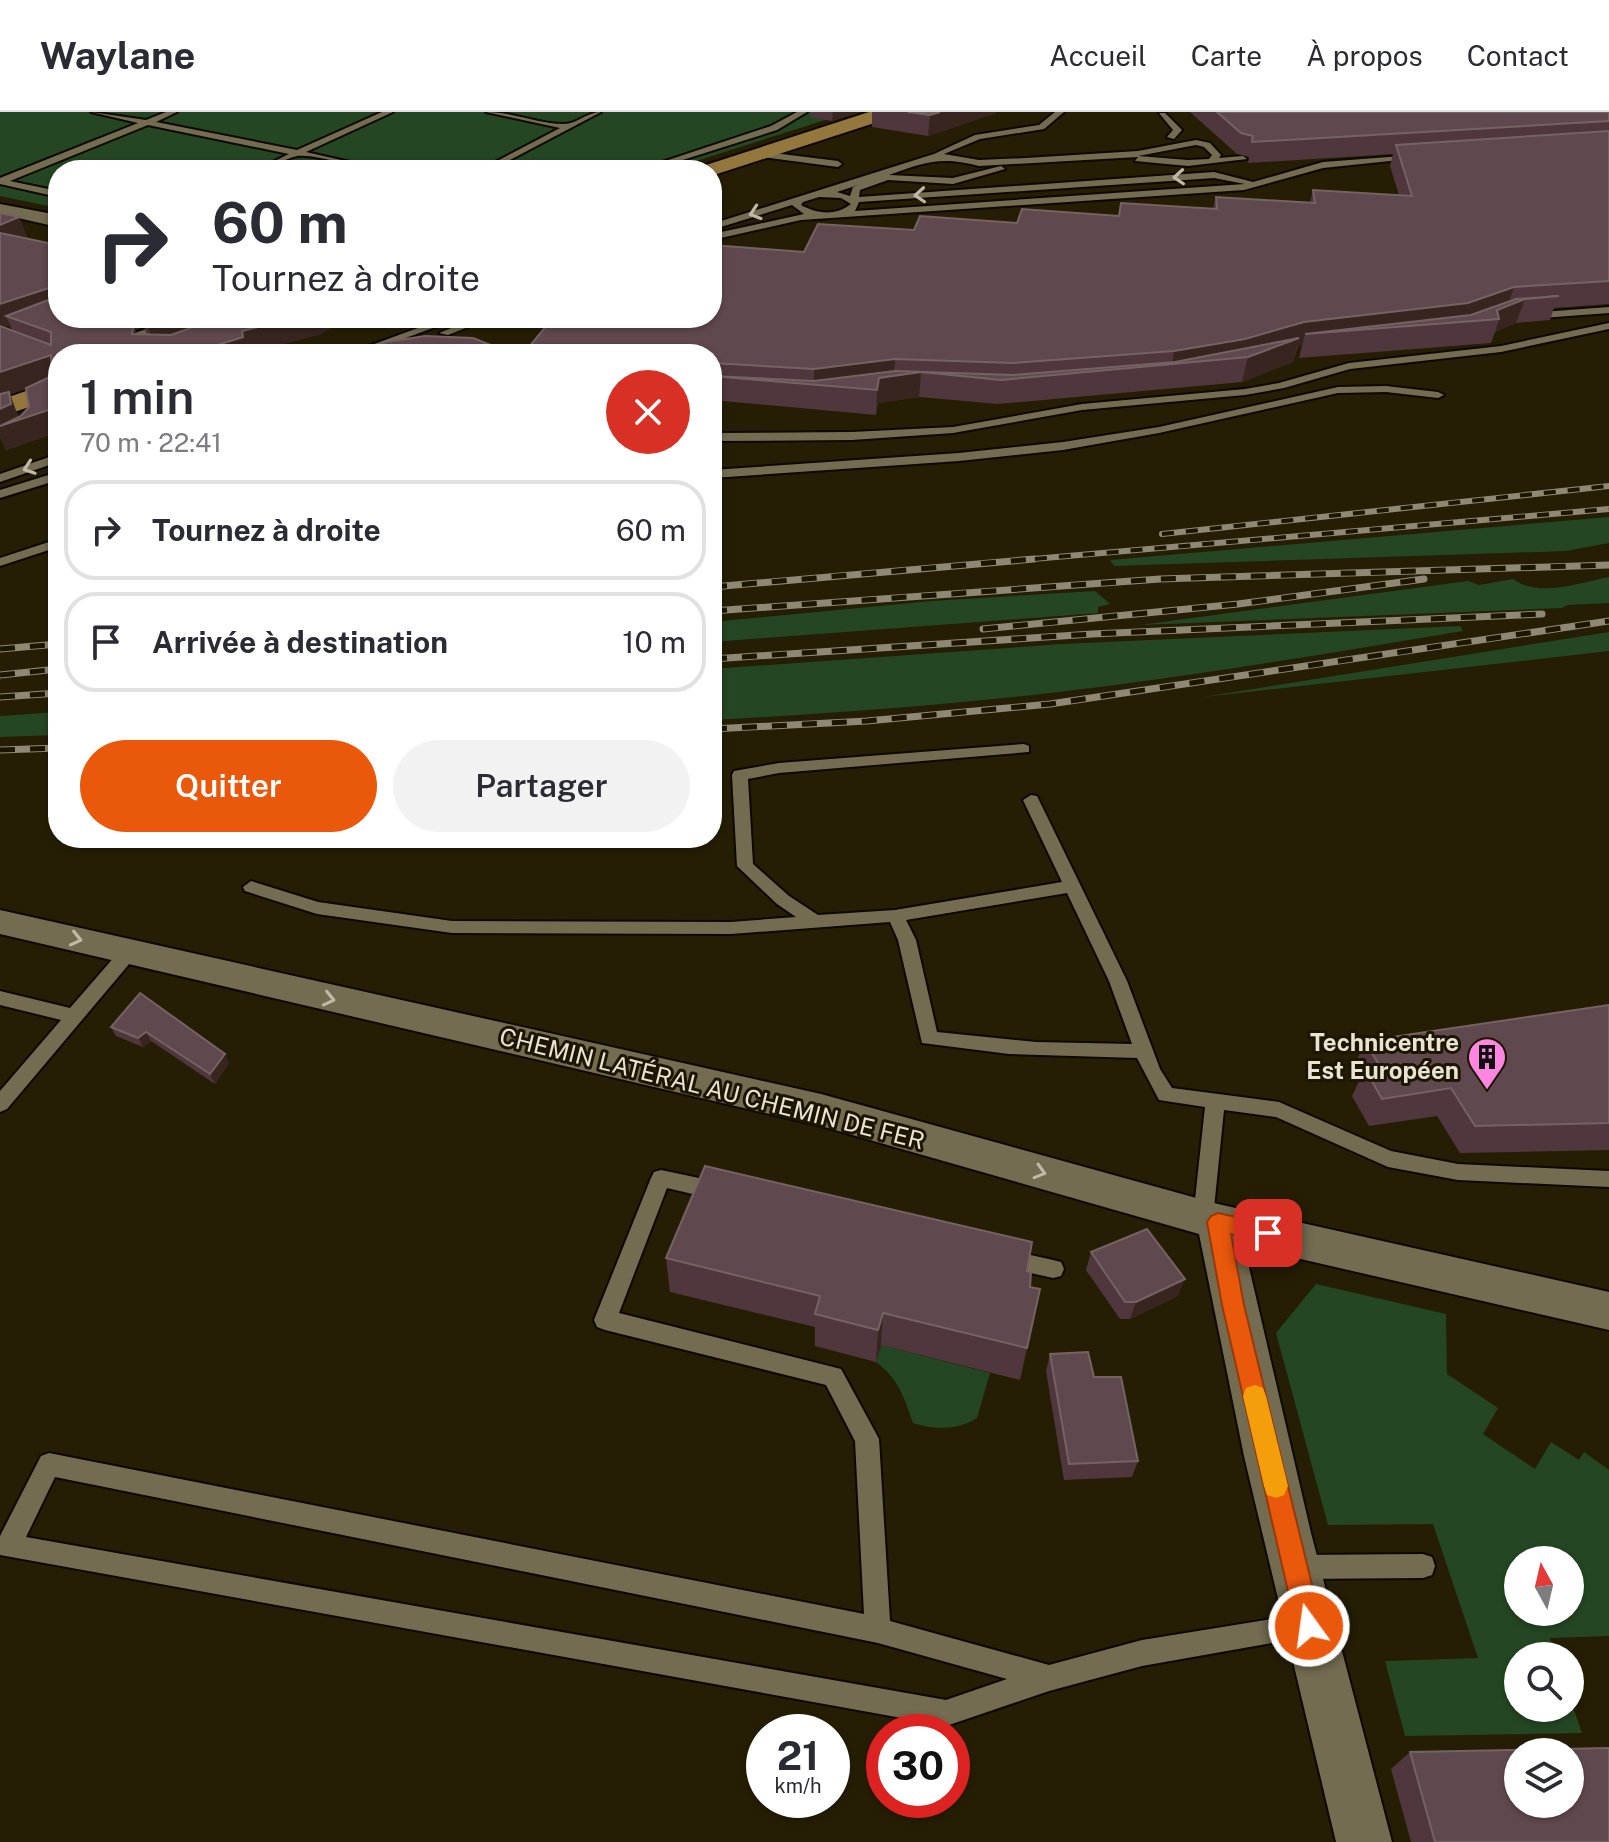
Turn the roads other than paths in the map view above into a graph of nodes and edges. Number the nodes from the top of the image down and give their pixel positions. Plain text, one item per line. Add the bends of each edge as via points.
1 (95, 112) edge
2 (173, 112) edge
3 (389, 112) edge
4 (490, 112) edge
5 (597, 112) edge
6 (803, 112) edge
7 (1060, 112) edge
8 (878, 113) edge
9 (1162, 115) dead end
10 (145, 123) junction
11 (569, 127) junction
12 (1171, 137) junction
13 (1161, 138) dead end
14 (1222, 141) edge
15 (1196, 142) junction
16 (1137, 144) dead end
17 (298, 153) junction
18 (758, 154) junction
19 (1112, 155) junction
20 (932, 157) junction
21 (1431, 157) edge
22 (1243, 159) edge
23 (52, 160) edge
24 (282, 160) edge
25 (332, 160) edge
26 (504, 160) edge
27 (673, 160) edge
28 (48, 162) edge
29 (974, 162) junction
30 (1211, 162) junction
31 (838, 164) dead end
32 (909, 164) junction
33 (722, 166) edge
34 (980, 174) junction
35 (913, 177) junction
36 (0, 181) edge
37 (1256, 185) junction
38 (48, 192) edge
39 (826, 193) junction
40 (799, 200) junction
41 (854, 200) junction
42 (929, 208) junction
43 (0, 209) edge
44 (833, 215) junction
45 (48, 219) edge
46 (722, 224) edge
47 (722, 235) edge
48 (1609, 310) edge
49 (1521, 316) edge
50 (1609, 326) edge
51 (198, 328) edge
52 (426, 328) edge
53 (458, 328) edge
54 (1572, 334) junction
55 (1609, 334) edge
56 (137, 344) edge
57 (381, 344) edge
58 (413, 344) edge
59 (48, 380) edge
60 (1438, 395) dead end
61 (0, 396) edge
62 (722, 437) edge
63 (48, 461) edge
64 (722, 473) edge
65 (0, 478) edge
66 (48, 479) edge
67 (0, 494) edge
68 (48, 546) edge
69 (0, 562) edge
70 (1024, 749) dead end
71 (1031, 800) dead end
72 (1072, 886) junction
73 (251, 887) dead end
74 (895, 916) junction
75 (814, 921) junction
76 (0, 922) edge
77 (129, 952) junction
78 (0, 998) edge
79 (73, 1016) junction
80 (1143, 1051) junction
81 (1215, 1101) junction
82 (0, 1104) edge
83 (1609, 1179) edge
84 (736, 1196) edge
85 (1211, 1220) junction
86 (977, 1252) edge
87 (1053, 1269) dead end
88 (1609, 1311) edge
89 (1423, 1566) dead end
90 (1295, 1567) junction
91 (1309, 1626) junction
92 (878, 1630) junction
93 (1049, 1678) junction
94 (1364, 1842) edge

1 - 10 lane
2 - 10 lane
3 - 17 lane
4 - 11 lane
5 - 11 lane
6 - 27 lane via 786,123
7 - 20 lane via 1041,127 978,137
8 - 18 main road
9 - 12 lane via 1178,130
10 - 17 lane
10 - 23 lane
11 - 26 lane
12 - 13 lane
12 - 15 lane
14 - 15 lane
15 - 19 lane
15 - 30 lane via 1217,155
16 - 19 lane
17 - 24 lane
17 - 25 lane
18 - 31 lane
18 - 33 main road
19 - 29 lane
20 - 29 lane
20 - 32 lane
21 - 37 lane via 1323,165
22 - 30 lane
28 - 36 lane
29 - 34 lane
30 - 34 lane via 1125,160
32 - 35 lane
32 - 39 lane
34 - 35 lane via 953,181
35 - 41 lane via 887,177 860,186
36 - 38 lane
37 -> 41 lane via 1214,175
37 - 42 lane
39 - 40 lane
39 - 41 lane
40 - 44 lane via 796,206 805,212
40 -> 46 lane
41 - 42 lane via 886,208
41 - 44 lane via 850,211
42 - 44 lane
43 - 45 street
44 - 47 lane
48 - 49 lane
50 - 54 lane
51 - 56 main road
52 - 57 lane
53 - 58 lane
54 - 55 lane
54 - 62 lane via 1501,349 1349,366 1245,392 1082,407 953,430
59 - 61 main road
60 - 64 lane via 1338,390 1063,446
63 -> 65 lane
66 - 67 lane
68 - 69 lane
70 - 75 lane via 740,775 745,866
71 - 72 lane
72 - 74 lane
72 - 80 lane via 1118,981
73 - 75 lane via 317,908 452,927 731,928
74 - 75 lane
74 - 80 lane via 907,940 929,1038 1058,1053
76 -> 77 street, CHEMIN LATÉRAL AU CHEMIN DE FER
77 - 79 lane
77 -> 85 street, CHEMIN LATÉRAL AU CHEMIN DE FER via 821,1110
78 - 79 lane
79 - 82 lane
80 - 81 lane via 1166,1095
81 - 83 lane via 1279,1110 1388,1159 1458,1172
81 - 85 lane
84 - 92 lane via 661,1178 605,1320 833,1376 867,1439
85 - 88 street, CHEMIN LATÉRAL AU CHEMIN DE FER
85 - 90 street
86 - 87 lane
89 - 90 lane
90 - 91 street
91 - 93 lane via 1142,1653
91 - 94 street
92 - 93 lane
92 - 93 lane via 49,1464 8,1546 946,1713

